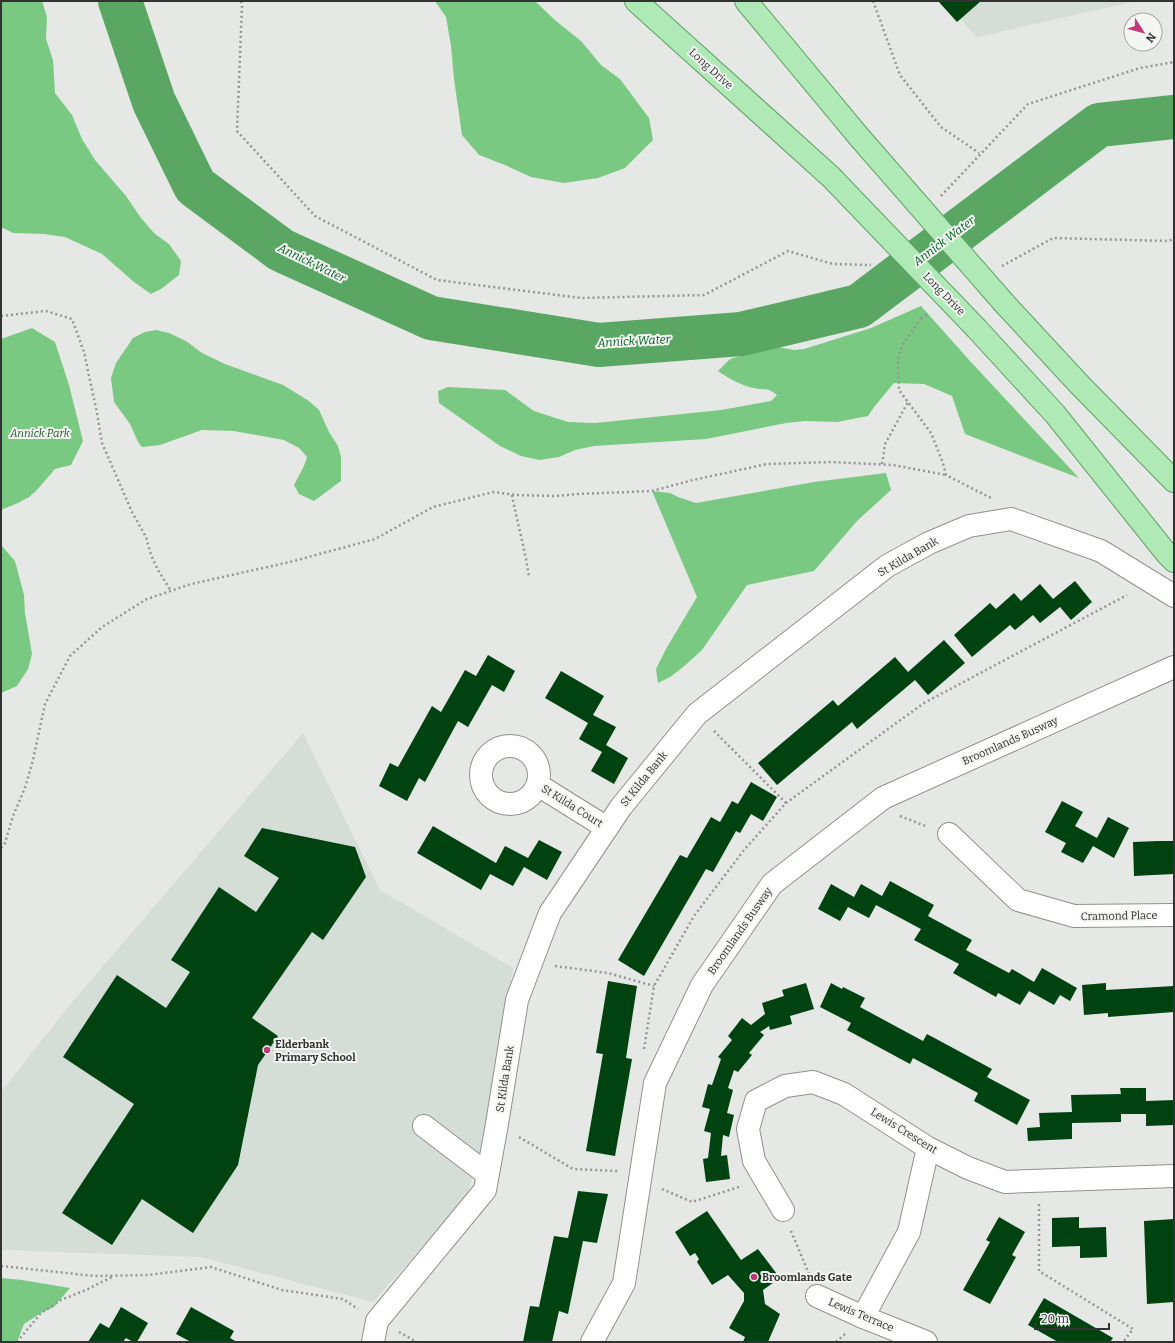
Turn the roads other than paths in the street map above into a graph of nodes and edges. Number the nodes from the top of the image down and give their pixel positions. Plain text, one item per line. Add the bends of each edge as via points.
1 (636, 1) edge
2 (746, 1) edge
3 (1174, 482) edge
4 (1174, 561) edge
5 (1174, 596) edge
6 (1174, 667) edge
7 (538, 785) dead end
8 (607, 828) junction
9 (949, 834) road end
10 (1174, 915) edge
11 (424, 1126) dead end
12 (928, 1148) junction
13 (487, 1174) junction
14 (1174, 1176) edge
15 (783, 1210) road end
16 (817, 1296) road end
17 (863, 1317) junction
18 (375, 1332) edge
19 (592, 1342) edge
20 (926, 1342) edge

1 - 4 main road, Long Drive, bridge via 831,177 978,329 1056,414
2 - 3 main road, bridge via 860,138 1004,303
5 - 8 street, St Kilda Bank via 1101,551 1011,519 969,526 929,543 887,566 697,714 621,807
6 - 19 street, Broomlands Busway via 883,798 772,884 702,985 655,1083 624,1283
7 - 8 street, St Kilda Court
8 - 13 street, St Kilda Bank via 550,913 518,1000 498,1124
9 - 10 street, Cramond Place via 1018,900 1074,916
11 - 13 street
12 - 14 street, Lewis Crescent via 968,1168 1005,1182
12 - 15 street, Lewis Crescent via 844,1094 812,1082 785,1086 756,1101 748,1129 754,1161
12 - 17 street via 909,1232
13 - 18 street, St Kilda Bank via 485,1190
16 - 17 street, Lewis Terrace
17 - 20 street, Lewis Terrace

